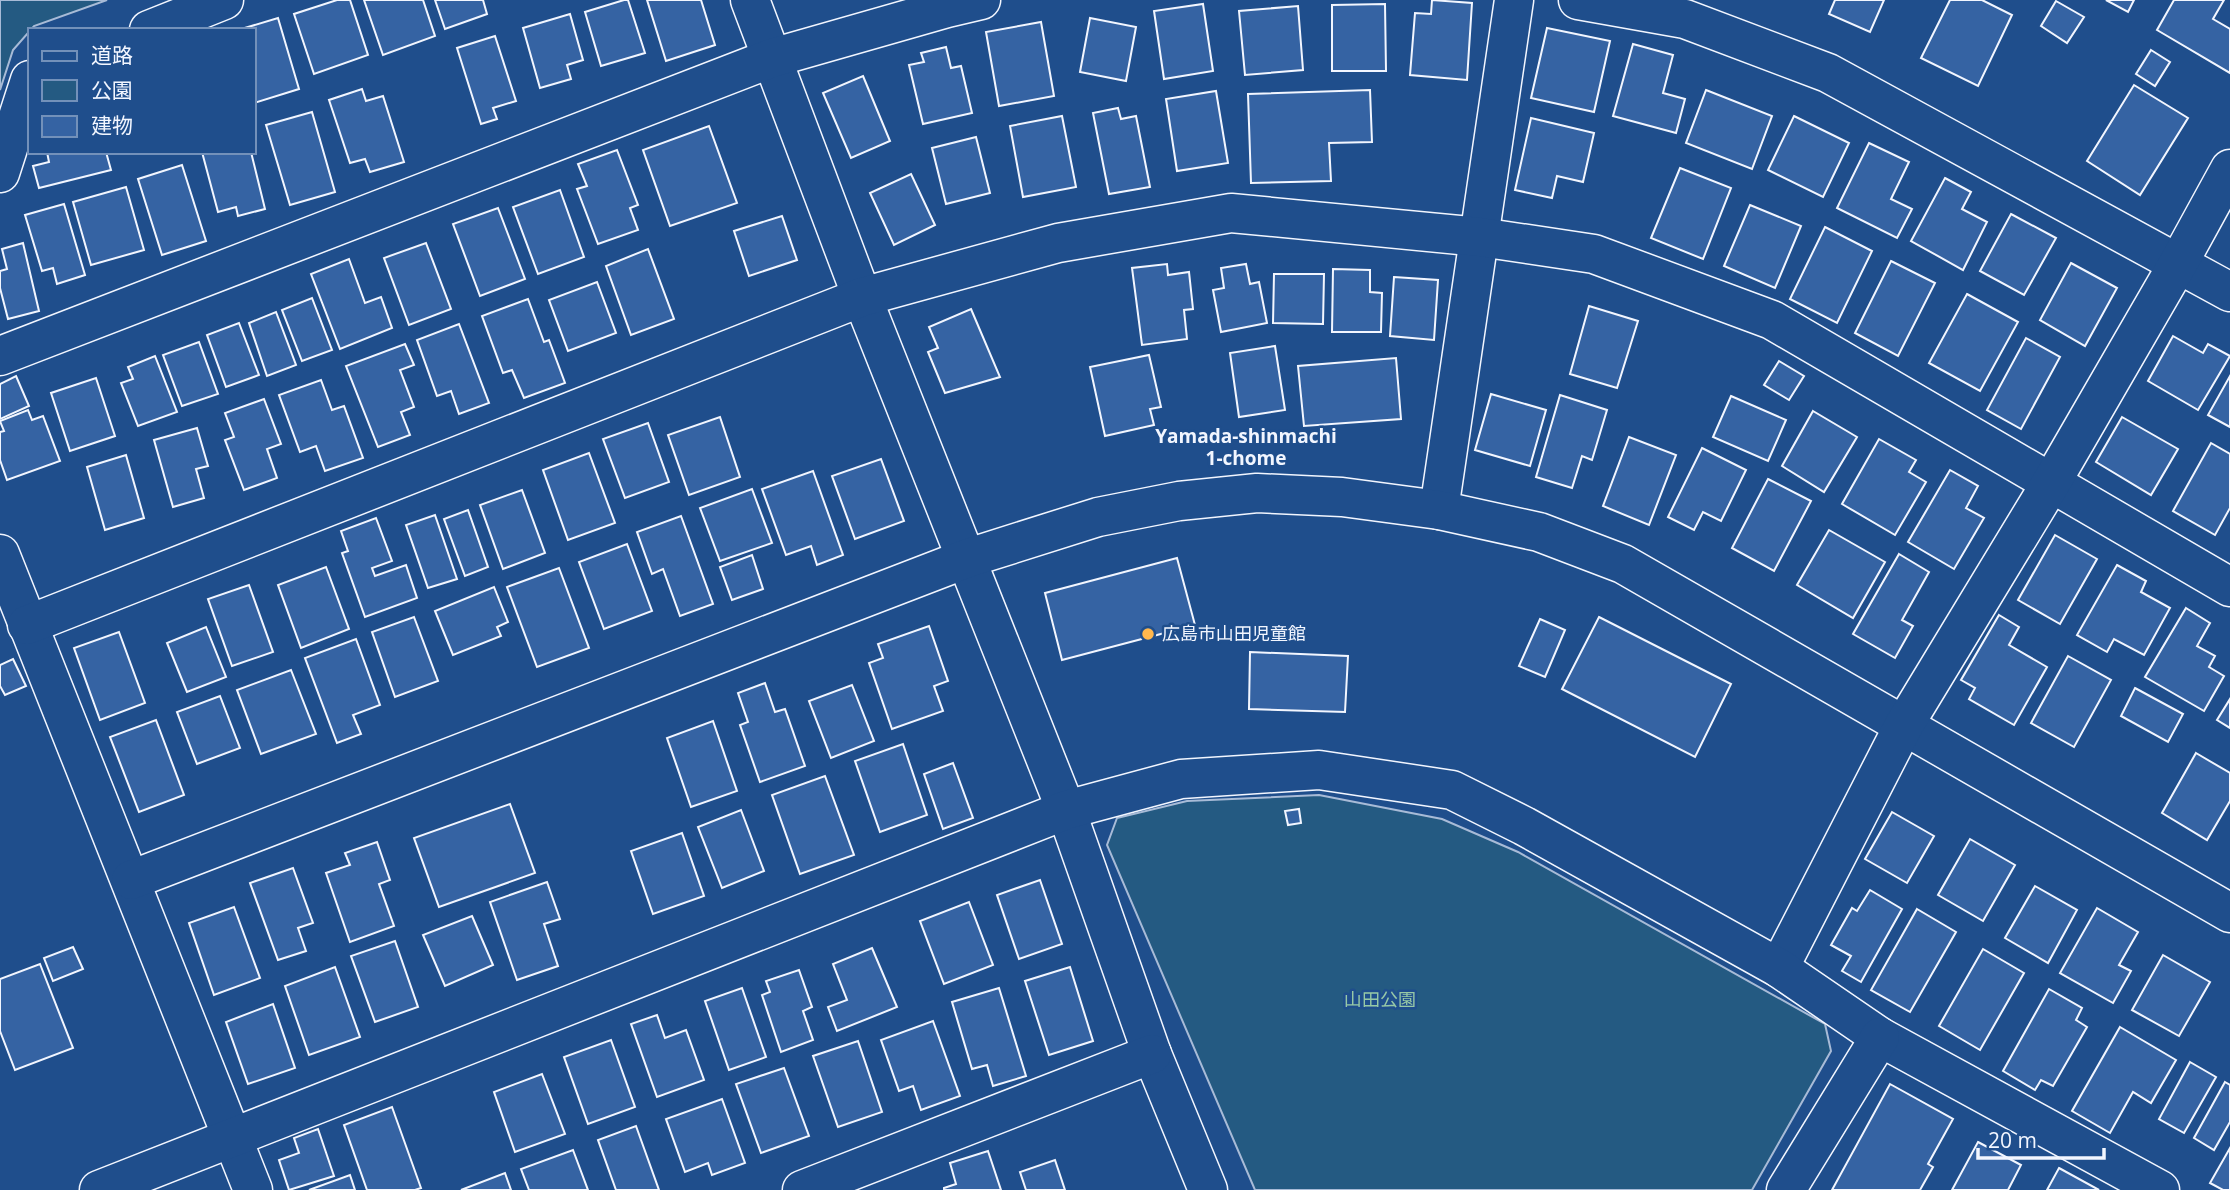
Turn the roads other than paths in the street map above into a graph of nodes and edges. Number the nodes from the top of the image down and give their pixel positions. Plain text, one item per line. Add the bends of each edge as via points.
1 (224, 0) edge
2 (750, 0) edge
3 (981, 0) edge
4 (1514, 0) edge
5 (1577, 0) edge
6 (154, 28) edge
7 (772, 58) junction
8 (28, 86) edge
9 (2230, 169) edge
10 (0, 173) edge
11 (1480, 237) junction
12 (2179, 262) junction
13 (2230, 292) edge
14 (862, 297) junction
15 (0, 356) edge
16 (2051, 483) junction
17 (1439, 510) junction
18 (0, 554) edge
19 (968, 558) junction
20 (2230, 587) edge
21 (27, 625) junction
22 (1904, 725) junction
23 (1066, 810) junction
24 (131, 880) junction
25 (2230, 912) edge
26 (1779, 968) junction
27 (1880, 1037) junction
28 (1152, 1054) junction
29 (233, 1137) junction
30 (99, 1190) edge
31 (253, 1190) edge
32 (802, 1190) edge
33 (1208, 1190) edge
34 (1786, 1190) edge
35 (2160, 1190) edge

1 - 6 street
2 - 7 street
3 - 7 street
4 - 11 street
5 - 12 street via 1685,19 1828,73
7 - 14 street
7 - 15 street
8 - 10 street
9 - 12 street
11 - 14 street via 1231,213 1058,243
11 - 16 street via 1594,254 1772,320
11 - 17 street
12 - 13 street
12 - 16 street
14 - 19 street
14 - 21 street
16 - 20 street
16 - 22 street
17 - 19 street via 1342,497 1257,493 1179,501 1098,517
17 - 22 street via 1539,532 1623,564
18 - 21 street
19 - 23 street
19 - 24 street
21 - 24 street
22 - 25 street
22 - 26 street
23 - 26 street via 1181,779 1319,770 1452,790
23 - 28 street
23 - 29 street
24 - 29 street
26 - 27 street
27 - 34 street
27 - 35 street
28 - 32 street
28 - 33 street
29 - 30 street
29 - 31 street

